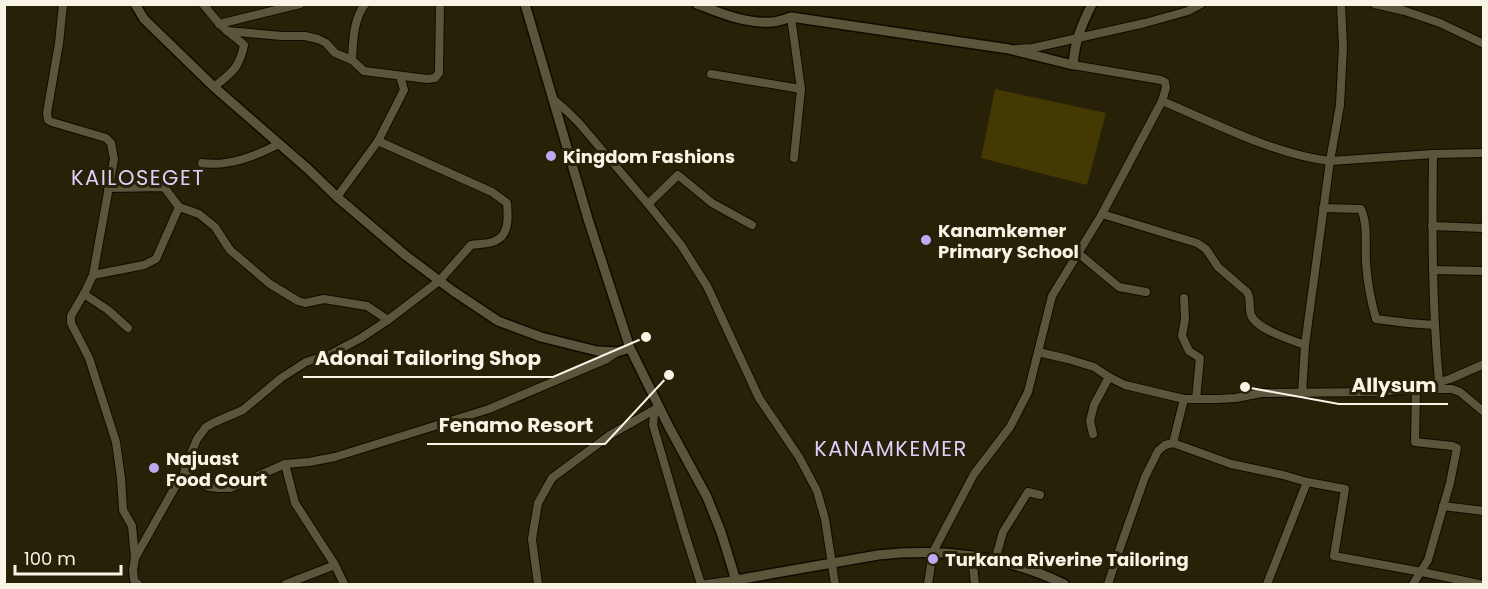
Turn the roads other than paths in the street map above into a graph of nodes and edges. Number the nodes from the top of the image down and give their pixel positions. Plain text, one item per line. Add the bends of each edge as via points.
1 (63, 4) edge
2 (135, 4) edge
3 (203, 4) edge
4 (300, 4) edge
5 (364, 4) edge
6 (440, 4) edge
7 (525, 4) edge
8 (696, 4) edge
9 (1092, 4) edge
10 (1201, 4) edge
11 (1341, 4) edge
12 (1375, 4) edge
13 (791, 17) junction
14 (219, 24) junction
15 (227, 31) junction
16 (1077, 39) junction
17 (1484, 44) edge
18 (1009, 49) junction
19 (352, 60) junction
20 (1072, 64) junction
21 (711, 74) dead end
22 (400, 76) junction
23 (214, 87) junction
24 (801, 89) junction
25 (553, 99) junction
26 (1162, 101) junction
27 (378, 141) junction
28 (279, 144) junction
29 (1484, 153) edge
30 (1433, 154) junction
31 (794, 158) dead end
32 (1330, 161) junction
33 (202, 163) dead end
34 (108, 188) junction
35 (337, 197) junction
36 (648, 204) junction
37 (179, 207) junction
38 (1323, 208) junction
39 (1102, 214) junction
40 (752, 225) dead end
41 (1432, 226) junction
42 (1484, 228) edge
43 (1078, 253) junction
44 (1433, 270) junction
45 (1484, 271) edge
46 (93, 274) junction
47 (439, 280) junction
48 (1146, 292) dead end
49 (84, 294) junction
50 (1184, 298) dead end
51 (388, 320) junction
52 (1434, 325) junction
53 (128, 328) dead end
54 (1305, 345) junction
55 (630, 348) junction
56 (617, 352) junction
57 (1038, 352) junction
58 (1484, 364) edge
59 (1109, 377) junction
60 (1439, 382) junction
61 (1416, 390) junction
62 (1302, 394) junction
63 (1184, 399) junction
64 (1196, 399) junction
65 (659, 406) junction
66 (1484, 412) edge
67 (1093, 434) dead end
68 (1173, 442) junction
69 (285, 464) junction
70 (184, 474) junction
71 (1307, 482) junction
72 (1041, 495) dead end
73 (1443, 506) junction
74 (1484, 511) edge
75 (933, 552) junction
76 (972, 556) junction
77 (135, 558) junction
78 (995, 560) junction
79 (832, 562) junction
80 (335, 565) junction
81 (1422, 572) junction
82 (737, 582) edge
83 (138, 585) edge
84 (286, 585) edge
85 (344, 585) edge
86 (538, 585) edge
87 (704, 585) edge
88 (835, 585) edge
89 (928, 585) edge
90 (975, 585) edge
91 (1064, 585) edge
92 (1108, 585) edge
93 (1267, 585) edge
94 (1413, 585) edge
95 (1479, 585) edge

1 - 34 street via 47,117 111,143 114,159
2 - 23 street via 144,19
3 - 14 street
4 - 14 street
5 - 19 street via 354,32
6 - 22 street via 439,73 427,79
7 - 25 street
8 - 13 street via 753,21 773,22
9 - 16 street
10 - 16 street via 1188,11
11 - 32 street via 1340,96
12 - 17 street via 1440,23
13 - 18 street
13 - 24 street
14 - 15 street
15 - 19 street via 318,39
15 - 23 street via 244,45 242,57 235,69
16 - 18 street
16 - 20 street
18 - 20 street
19 - 22 street via 364,71
20 - 26 street via 1161,80 1167,88
21 - 24 street
22 - 27 street via 404,90
23 - 28 street
24 - 31 street
25 - 36 street via 579,123
25 - 55 street
26 - 32 street via 1274,148
26 - 39 street
27 - 35 street
27 - 47 street via 492,192 507,203 505,232 496,241 471,245
28 - 33 street via 227,163
28 - 35 street
29 - 30 street
30 - 32 street
30 - 41 street
32 - 38 street
34 - 37 street via 164,187
34 - 46 street
35 - 47 street
36 - 40 street via 678,175 712,203
36 - 79 street via 702,279 759,398 812,479 823,511
37 - 46 street via 156,259 144,265
37 - 51 street via 199,214 215,227 230,250 270,284 298,301 324,299 367,306
38 - 52 street via 1361,209 1365,217 1366,264 1376,319
38 - 54 street
39 - 43 street
39 - 54 street via 1197,243 1247,292 1251,316 1258,326
41 - 42 street
41 - 44 street
43 - 48 street via 1119,287
43 - 57 street via 1052,296
44 - 45 street
44 - 52 street
46 - 49 street
47 - 51 street
47 - 56 street via 508,325 580,347
49 - 53 street
49 - 77 street via 71,323 89,358 112,427 123,510 132,526
50 - 64 street via 1182,336 1189,351 1200,358
51 - 70 street via 331,354 306,362 243,410 206,427 197,439
52 - 60 street
54 - 62 street
55 - 56 street
55 - 65 street
56 - 69 street via 489,409 335,457
57 - 59 street via 1094,367
57 - 75 street via 1028,392 1010,427 974,474
58 - 60 street
59 - 63 street via 1125,385
59 - 67 street via 1094,405 1090,421
60 - 61 street
61 - 62 street
61 - 66 street via 1452,389
61 - 73 street via 1415,442 1457,448
62 - 64 street
63 - 64 street
63 - 68 street
65 - 82 street via 707,496
65 - 86 street via 610,435 552,478 538,503 532,538
65 - 87 street via 653,425
68 - 71 street via 1231,464
68 - 92 street via 1158,451 1145,477
69 - 70 street via 230,488 208,486
69 - 80 street via 295,503
70 - 77 street
71 - 81 street via 1345,489 1334,556
71 - 93 street
72 - 78 street via 1028,492 1003,532
73 - 74 street
73 - 81 street
75 - 76 street
75 - 79 street via 902,552
75 - 89 street
76 - 78 street
76 - 90 street
77 - 83 street via 134,580
78 - 91 street
79 - 82 street
79 - 88 street
80 - 84 street
80 - 85 street
81 - 94 street
81 - 95 street
82 - 87 street

